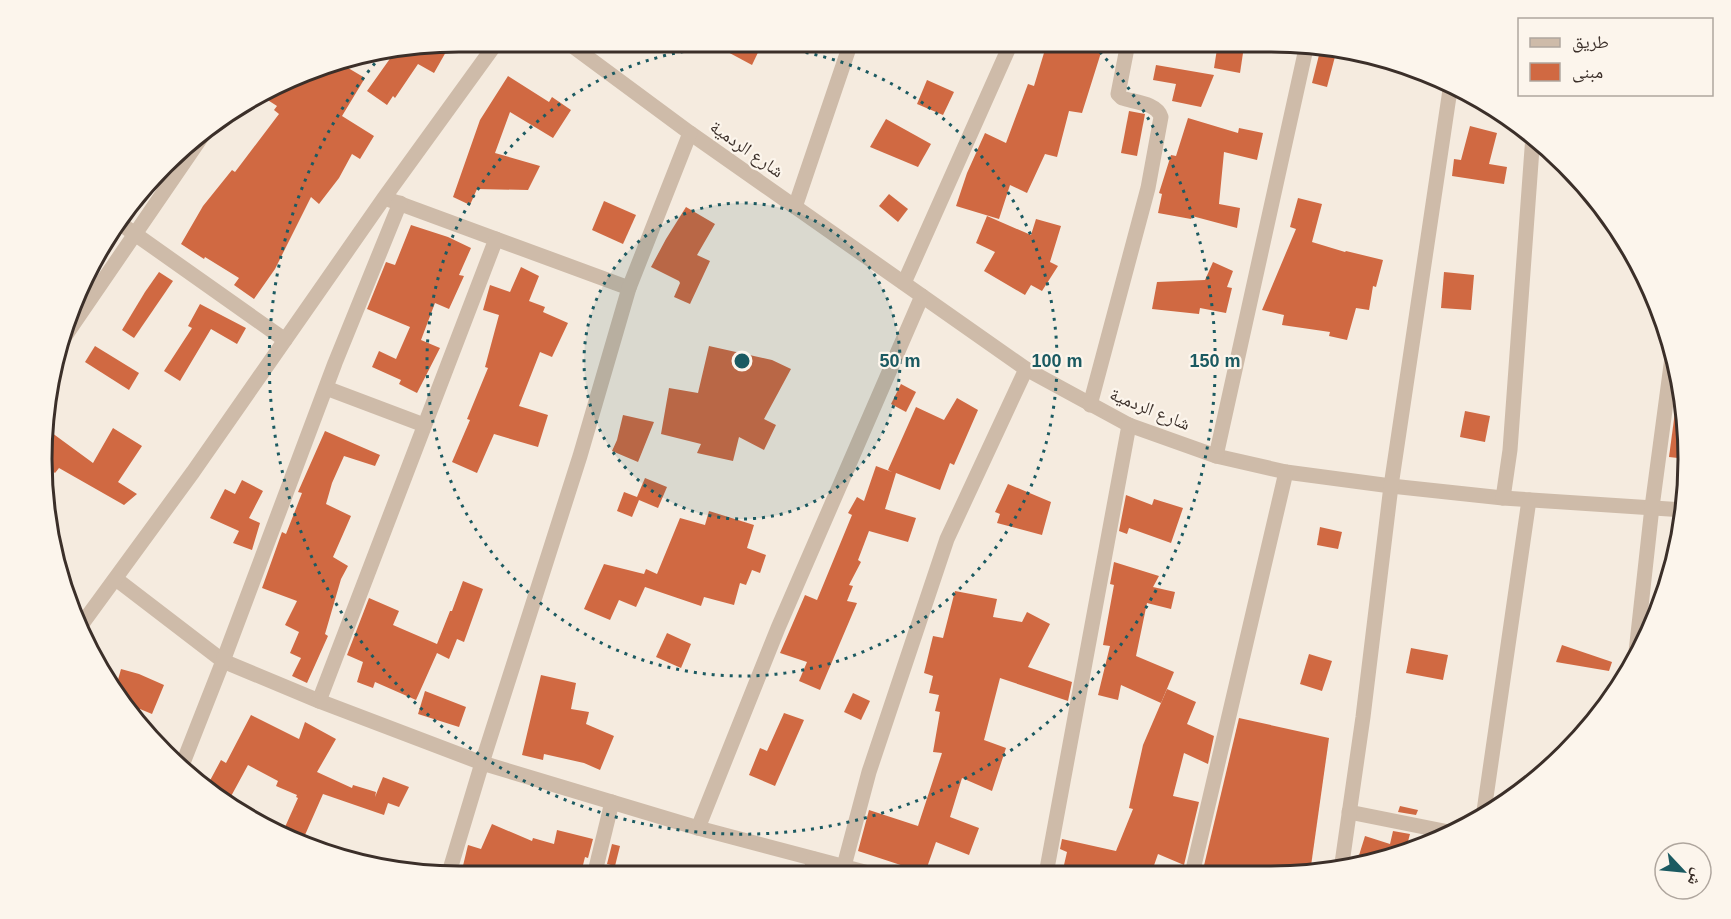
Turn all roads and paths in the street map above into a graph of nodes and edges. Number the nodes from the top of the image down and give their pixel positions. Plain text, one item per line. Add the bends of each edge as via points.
1 (490, 52) edge
2 (581, 52) edge
3 (848, 52) edge
4 (1007, 52) edge
5 (1126, 52) edge
6 (1305, 54) edge
7 (1450, 93) edge
8 (690, 133) junction
9 (1532, 148) edge
10 (188, 157) edge
11 (384, 198) junction
12 (400, 203) junction
13 (795, 207) junction
14 (125, 227) edge
15 (135, 235) junction
16 (496, 239) junction
17 (904, 283) junction
18 (629, 288) junction
19 (922, 296) junction
20 (78, 317) edge
21 (285, 340) junction
22 (1026, 369) junction
23 (1670, 374) edge
24 (326, 388) junction
25 (1090, 405) junction
26 (424, 425) junction
27 (1129, 425) junction
28 (1216, 456) junction
29 (1286, 472) junction
30 (1391, 486) junction
31 (1503, 498) junction
32 (1529, 500) junction
33 (1652, 507) junction
34 (1675, 509) edge
35 (116, 579) junction
36 (85, 620) edge
37 (1637, 639) edge
38 (223, 661) junction
39 (319, 701) junction
40 (185, 759) edge
41 (482, 763) junction
42 (612, 802) junction
43 (1485, 806) edge
44 (1349, 812) junction
45 (698, 828) junction
46 (1440, 830) edge
47 (814, 859) junction
48 (1342, 860) edge
49 (451, 866) edge
50 (596, 866) edge
51 (812, 866) edge
52 (844, 866) joint
53 (1047, 866) edge
54 (1194, 866) edge

1 - 11 street
2 - 8 street, شارع الردمية
3 - 13 street
4 - 17 street
5 - 25 street via 1118,94 1155,108 1161,117 1148,188
6 - 28 street
7 - 30 street
8 - 13 street, شارع الردمية
8 - 18 street
9 - 31 street via 1510,450
10 - 15 street
11 - 12 street
11 - 21 street
12 - 16 street
12 - 24 street
13 - 17 street, شارع الردمية
14 - 15 street
15 - 20 street
15 - 21 street
16 - 18 street
16 - 26 street
17 - 19 street, شارع الردمية
18 - 41 street
19 - 22 street, شارع الردمية
19 - 45 street via 778,628
21 - 35 street
22 - 25 street, شارع الردمية
22 - 52 street via 947,539 869,772
23 - 33 street
24 - 26 street
24 - 38 street
25 - 27 street, شارع الردمية
26 - 39 street
27 - 28 street, شارع الردمية
27 - 53 street
28 - 29 street, شارع الردمية
29 - 30 street, شارع الردمية
29 - 54 street
30 - 31 street, شارع الردمية
30 - 44 street
31 - 32 street, شارع الردمية
32 - 33 street, شارع الردمية
32 - 43 street
33 - 34 street, شارع الردمية
33 - 37 street
35 - 36 street
35 - 38 street
38 - 39 street
38 - 40 street
39 - 41 street
41 - 42 street
41 - 49 street
42 - 45 street
42 - 50 street
44 - 46 street
44 - 48 street
45 - 47 street
47 - 51 street
47 - 52 street

